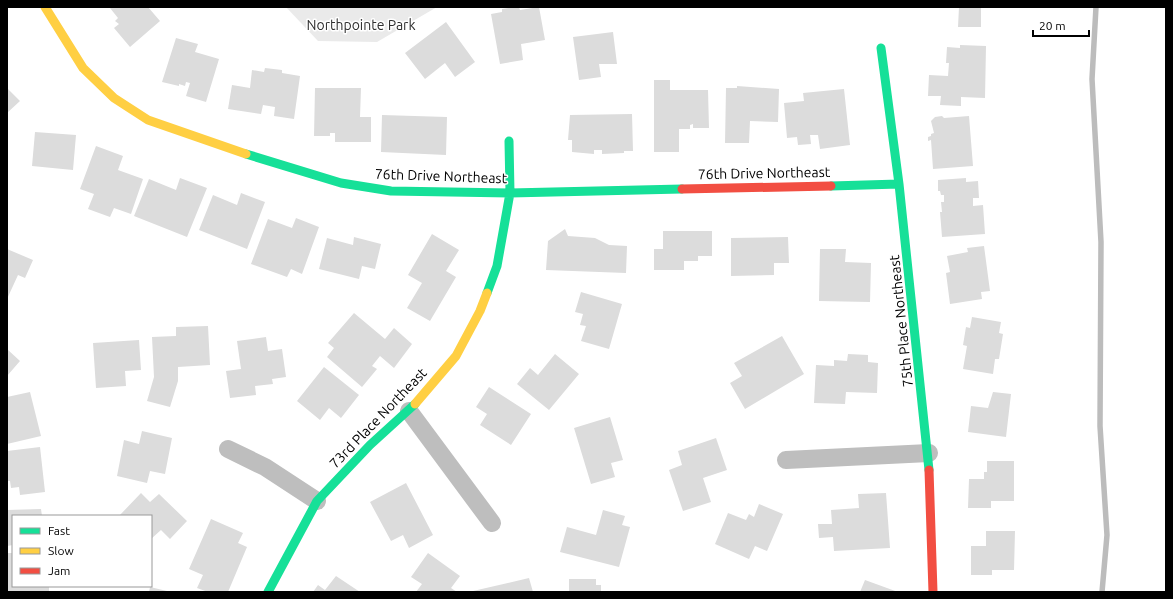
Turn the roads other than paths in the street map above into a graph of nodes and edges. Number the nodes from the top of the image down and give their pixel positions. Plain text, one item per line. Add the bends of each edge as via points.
1 (45, 7) edge
2 (880, 48) dead end
3 (509, 141) dead end
4 (899, 184) junction
5 (510, 193) junction
6 (409, 411) junction
7 (228, 449) dead end
8 (929, 453) junction
9 (786, 460) dead end
10 (317, 501) junction
11 (492, 523) dead end
12 (268, 592) edge
13 (933, 592) edge

1 - 5 street, 76th Drive Northeast via 83,68 114,98 148,120 233,150 341,183 391,191
2 - 4 street, 75th Place Northeast
3 - 5 street, 73rd Place Northeast
4 - 5 street, 76th Drive Northeast
4 - 8 street, 75th Place Northeast
5 - 6 street, 73rd Place Northeast via 497,266 480,311 456,356
6 - 10 street, 73rd Place Northeast via 370,445
6 - 11 street
7 - 10 street via 265,467
8 - 9 street
8 - 13 street, 75th Place Northeast
10 - 12 street, 73rd Place Northeast

